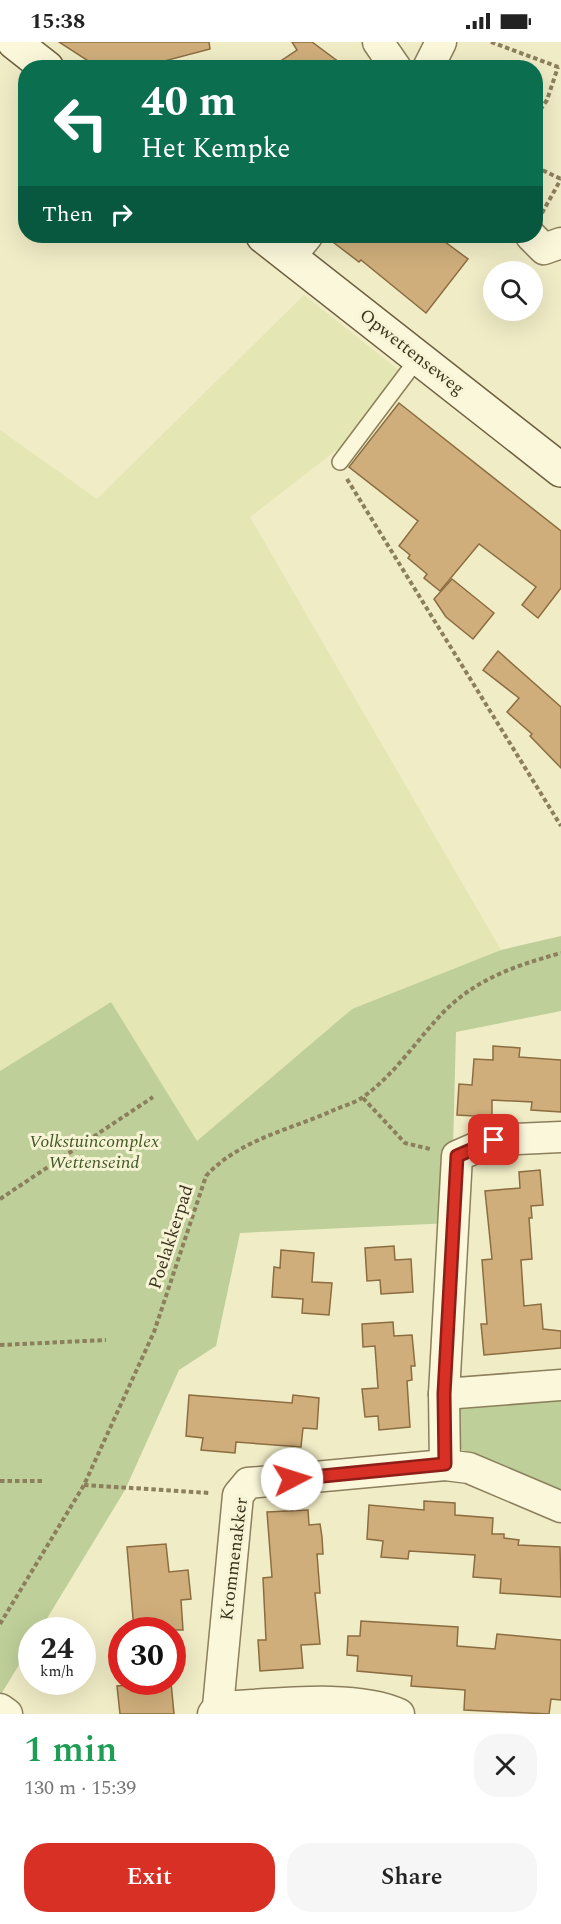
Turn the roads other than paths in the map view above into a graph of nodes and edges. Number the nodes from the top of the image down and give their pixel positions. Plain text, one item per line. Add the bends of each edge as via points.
1 (14, 42) edge
2 (378, 42) edge
3 (441, 42) edge
4 (37, 60) edge
5 (390, 60) edge
6 (432, 60) edge
7 (542, 243) edge
8 (561, 243) edge
9 (299, 246) edge
10 (419, 357) junction
11 (340, 462) road end
12 (561, 470) edge
13 (561, 1137) edge
14 (561, 1385) edge
15 (444, 1394) junction
16 (445, 1464) junction
17 (561, 1507) edge
18 (0, 1709) edge
19 (216, 1710) edge
20 (7, 1714) edge
21 (399, 1714) edge

1 - 4 street
2 - 5 street
3 - 6 street
7 - 8 street via 544,249
9 - 10 street, Opwettenseweg
10 - 11 lane
10 - 12 street, Opwettenseweg
13 - 15 street via 494,1140 457,1156
14 - 15 street
15 - 16 street
16 - 17 street, Krommenakker via 469,1468
16 - 19 street, Krommenakker via 248,1483 238,1495
18 - 20 street
19 - 21 street, Krommenakker via 357,1702

